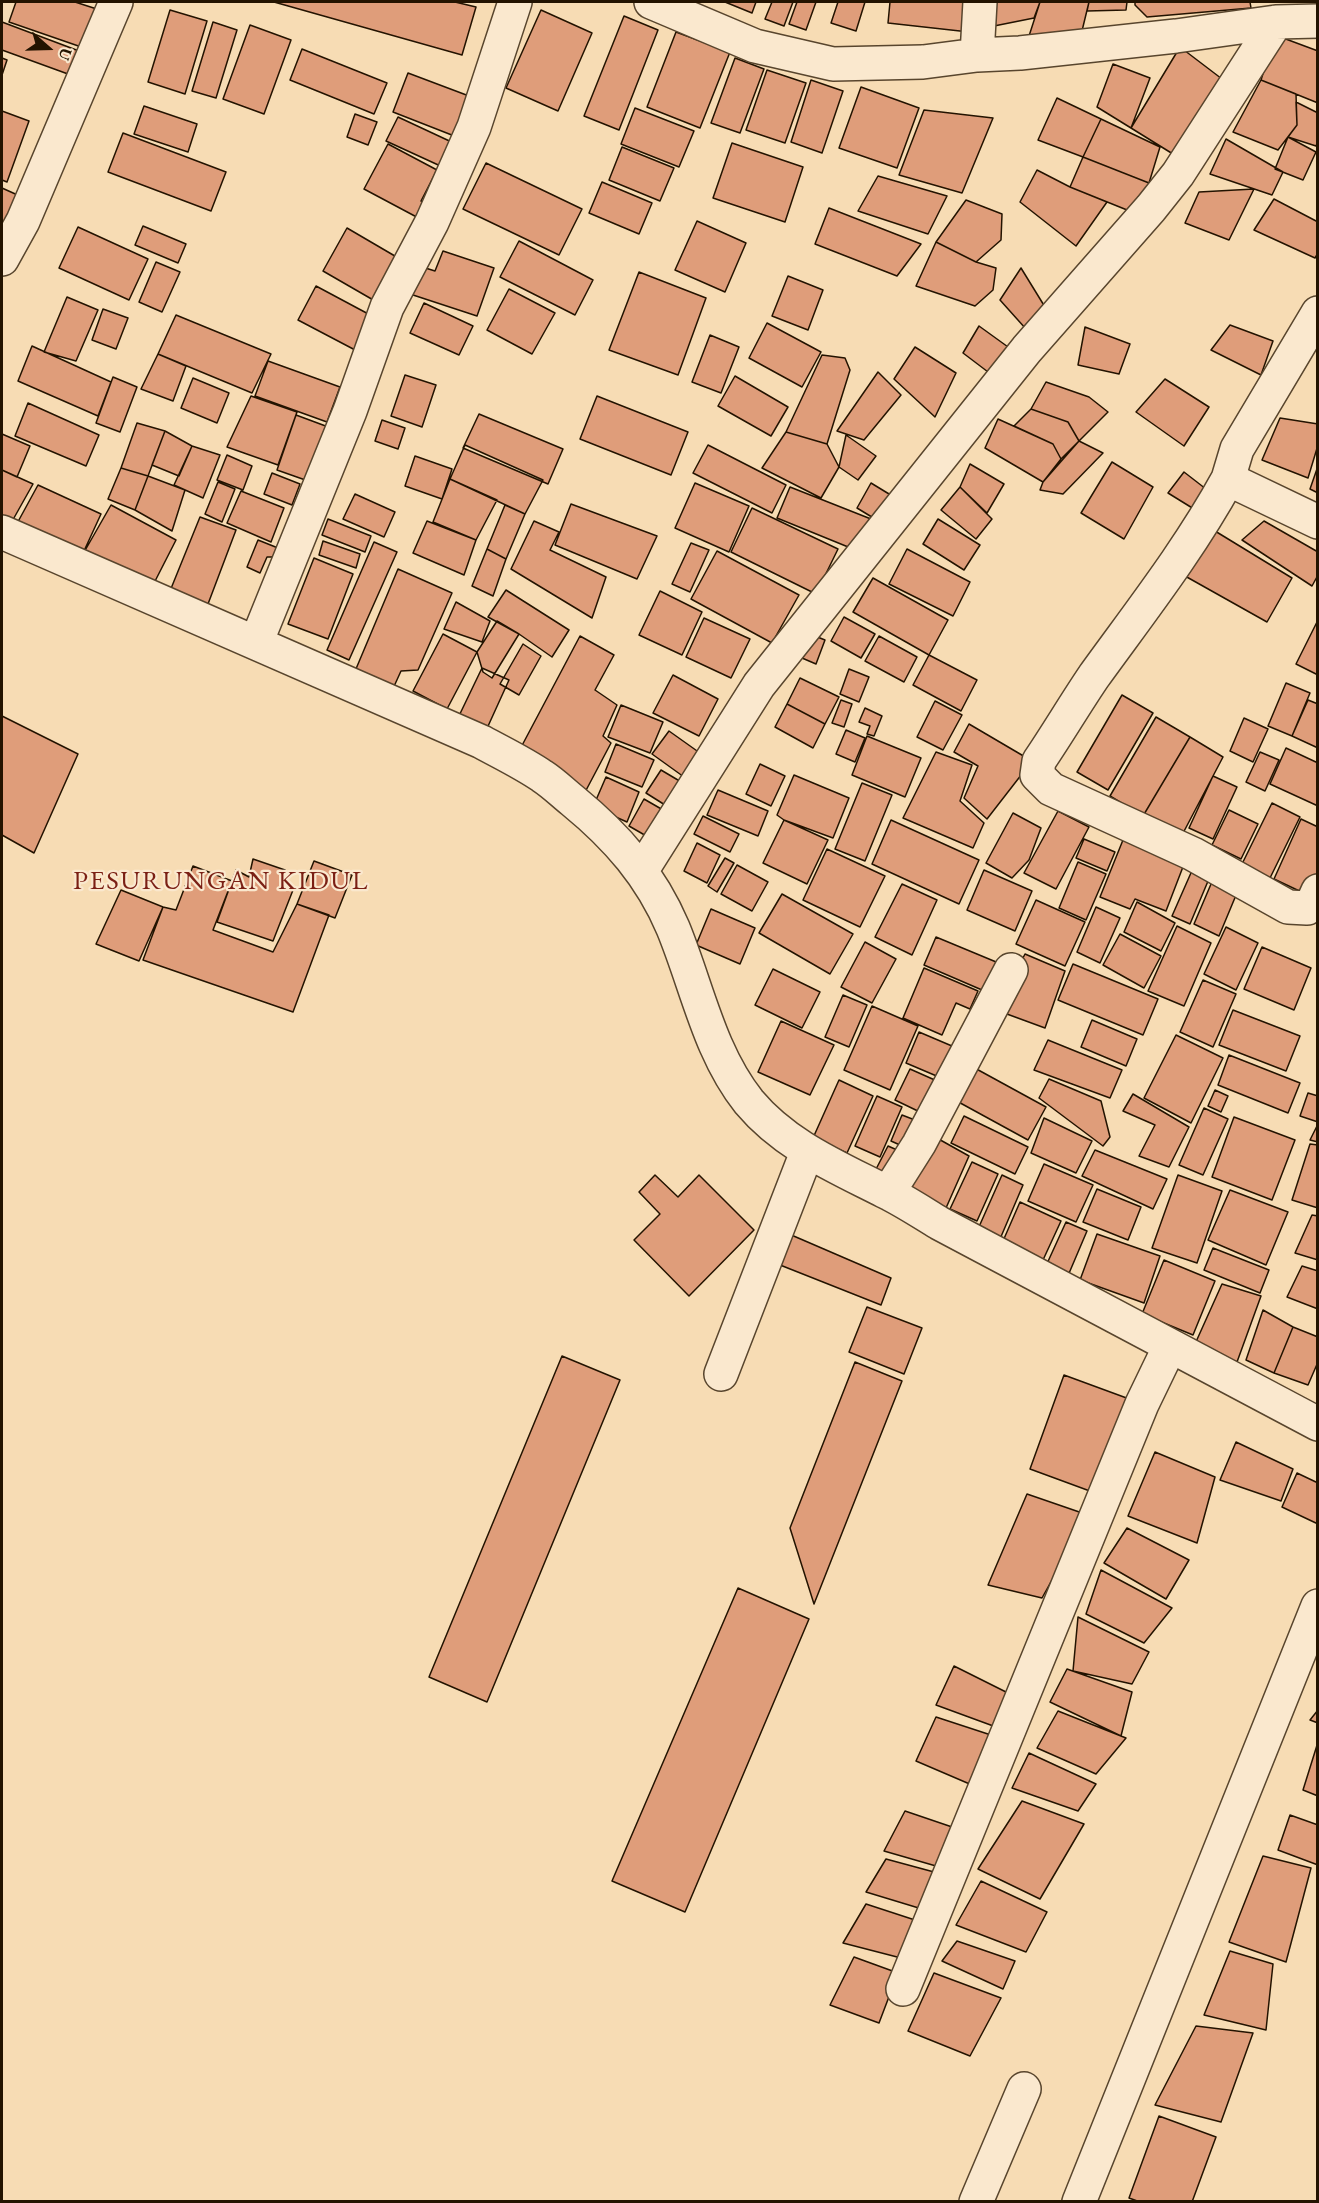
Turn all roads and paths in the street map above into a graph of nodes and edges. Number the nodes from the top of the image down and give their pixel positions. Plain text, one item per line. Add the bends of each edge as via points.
1 (116, 2) edge
2 (515, 2) edge
3 (651, 2) edge
4 (980, 2) edge
5 (1317, 21) edge
6 (1276, 22) junction
7 (976, 55) junction
8 (2, 259) edge
9 (1317, 313) edge
10 (1228, 479) junction
11 (1317, 522) edge
12 (2, 532) edge
13 (256, 643) junction
14 (642, 870) junction
15 (1317, 891) edge
16 (1011, 970) dead end
17 (807, 1152) junction
18 (888, 1193) junction
19 (1167, 1353) junction
20 (721, 1374) dead end
21 (1317, 1424) edge
22 (1317, 1606) edge
23 (903, 1989) dead end
24 (1024, 2089) dead end
25 (976, 2202) edge
26 (1079, 2202) edge

1 - 8 street via 23,221
2 - 13 street via 474,127 432,222 387,307 351,411
3 - 7 street via 755,46 833,64 923,62
4 - 7 street
5 - 6 street
6 - 7 street via 1143,40
6 - 14 street via 1178,174 1027,349 759,685
9 - 10 street via 1237,449
10 - 11 street
10 - 15 street via 1161,587 1094,677 1039,761 1037,775 1052,789 1192,854 1288,907 1307,908
12 - 13 street
13 - 14 street via 482,742 542,776 622,844
14 - 17 street via 673,928 725,1063 748,1100 770,1125
16 - 18 street via 919,1144
17 - 18 street
17 - 20 street
18 - 19 street
19 - 21 street
19 - 23 street
22 - 26 street
24 - 25 street

